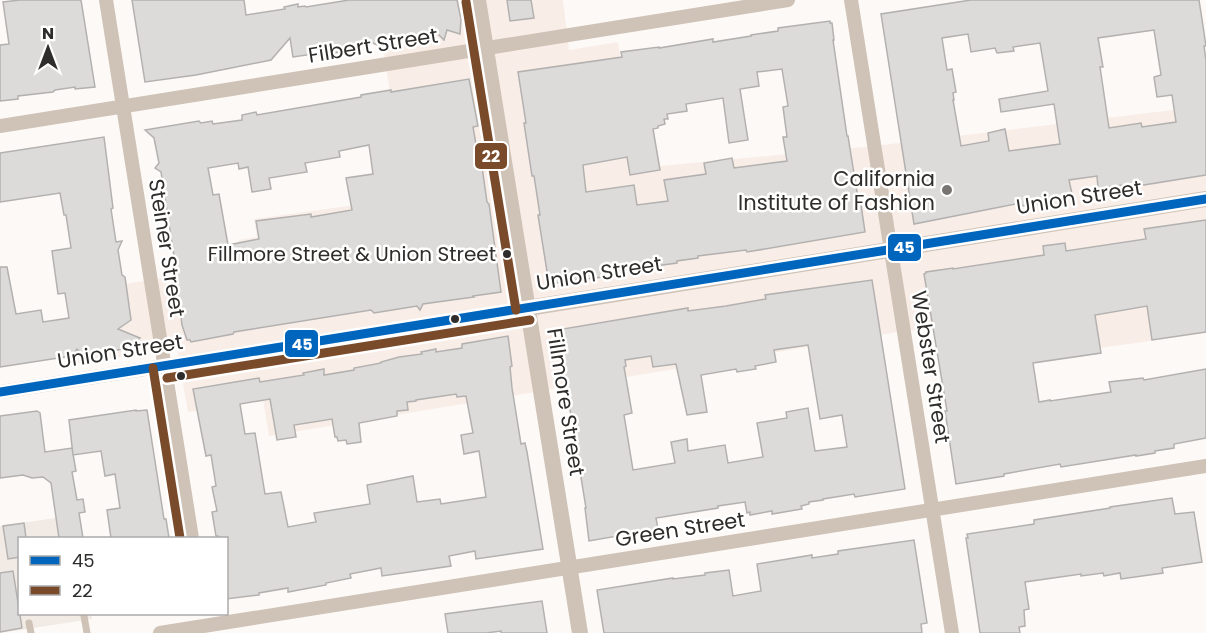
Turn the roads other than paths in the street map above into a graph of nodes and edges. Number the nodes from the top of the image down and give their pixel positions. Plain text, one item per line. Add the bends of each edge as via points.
1 (106, 0) edge
2 (478, 0) edge
3 (788, 0) edge
4 (851, 0) edge
5 (486, 48) junction
6 (123, 107) junction
7 (0, 126) edge
8 (1206, 199) edge
9 (891, 249) junction
10 (528, 308) junction
11 (165, 366) junction
12 (0, 392) edge
13 (1206, 466) edge
14 (933, 509) junction
15 (192, 537) edge
16 (569, 568) junction
17 (84, 615) dead end
18 (29, 623) dead end
19 (206, 624) edge
20 (31, 633) edge
21 (87, 633) edge
22 (160, 633) edge
23 (580, 633) edge
24 (952, 633) edge

1 - 6 street, Steiner Street
2 - 5 street, Fillmore Street
3 - 5 street, Filbert Street
4 - 9 street, Webster Street
5 - 6 street, Filbert Street
5 - 10 street, Fillmore Street
6 - 7 street, Filbert Street
6 - 11 street, Steiner Street
8 - 9 street, Union Street
9 - 10 street, Union Street
9 - 14 street, Webster Street
10 - 11 street, Union Street
10 - 16 street, Fillmore Street
11 - 12 street, Union Street
11 - 15 street, Steiner Street
13 - 14 street, Green Street
14 - 16 street, Green Street
14 - 24 street, Webster Street
16 - 19 street, Green Street
16 - 23 street, Fillmore Street
17 - 21 lane
18 - 20 lane
19 - 22 street, Green Street

